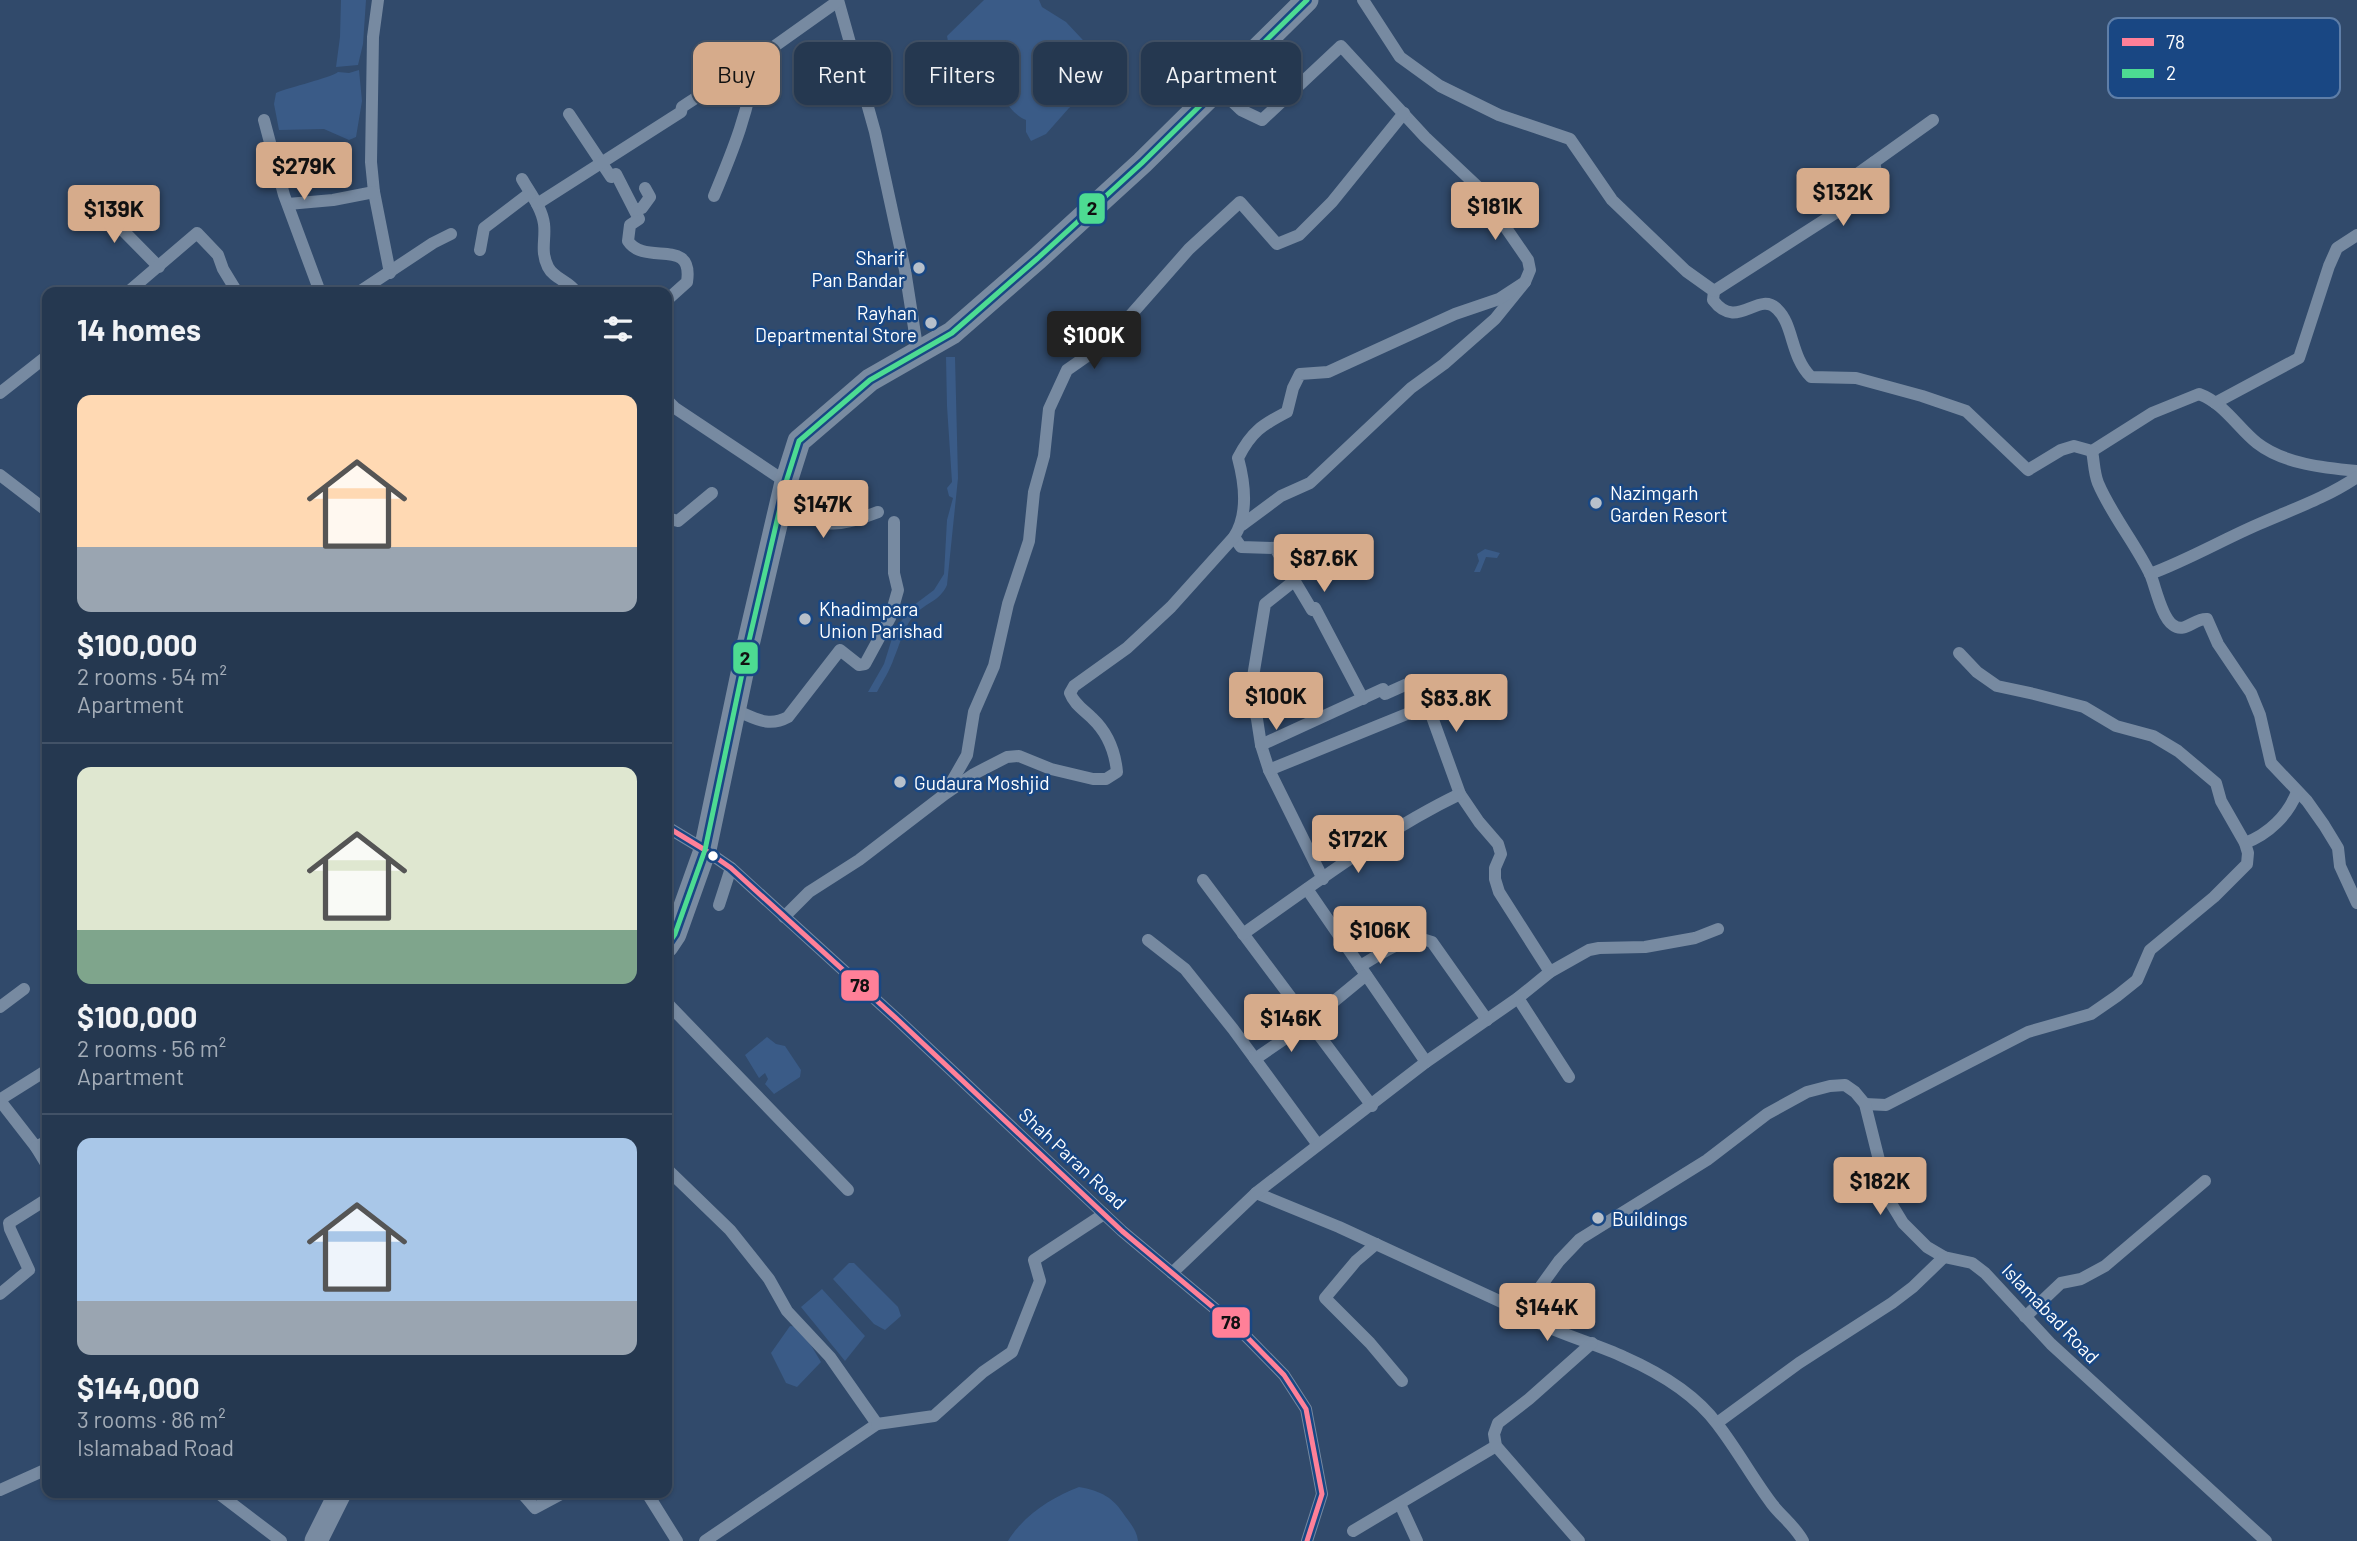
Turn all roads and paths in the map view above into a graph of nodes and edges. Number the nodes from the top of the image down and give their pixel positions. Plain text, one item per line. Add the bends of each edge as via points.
1 (378, 0) edge
2 (1307, 0) edge
3 (1363, 0) edge
4 (838, 1) edge
5 (780, 42) edge
6 (1265, 42) edge
7 (1301, 83) edge
8 (693, 100) edge
9 (747, 105) edge
10 (1201, 105) edge
11 (1236, 105) edge
12 (1278, 105) edge
13 (1404, 113) junction
14 (569, 114) dead end
15 (264, 120) dead end
16 (1933, 120) dead end
17 (1874, 162) junction
18 (602, 163) junction
19 (522, 179) dead end
20 (1878, 181) dead end
21 (645, 188) dead end
22 (374, 192) junction
23 (714, 196) dead end
24 (533, 198) junction
25 (92, 199) dead end
26 (288, 204) junction
27 (635, 210) junction
28 (451, 234) dead end
29 (2357, 235) edge
30 (480, 250) dead end
31 (159, 267) junction
32 (390, 274) junction
33 (1525, 282) junction
34 (134, 287) edge
35 (234, 287) edge
36 (318, 287) edge
37 (368, 287) edge
38 (572, 287) edge
39 (1714, 291) junction
40 (672, 296) edge
41 (923, 349) junction
42 (42, 360) edge
43 (0, 393) edge
44 (2215, 403) junction
45 (672, 405) edge
46 (2092, 451) junction
47 (2357, 471) edge
48 (0, 475) edge
49 (2357, 477) edge
50 (785, 489) junction
51 (712, 493) dead end
52 (42, 507) edge
53 (878, 512) dead end
54 (672, 519) edge
55 (894, 522) dead end
56 (1242, 525) junction
57 (1234, 537) junction
58 (2150, 574) junction
59 (1294, 581) junction
60 (1959, 653) dead end
61 (1363, 699) junction
62 (1446, 700) dead end
63 (1429, 705) junction
64 (735, 710) junction
65 (1261, 745) junction
66 (1269, 769) junction
67 (2297, 792) junction
68 (945, 794) junction
69 (1460, 794) junction
70 (672, 830) edge
71 (2245, 843) junction
72 (705, 850) junction
73 (731, 868) junction
74 (1323, 879) junction
75 (1203, 880) dead end
76 (1307, 889) junction
77 (2357, 903) edge
78 (719, 905) dead end
79 (785, 917) junction
80 (1718, 929) dead end
81 (1243, 934) junction
82 (672, 938) edge
83 (1149, 940) dead end
84 (1363, 970) junction
85 (1550, 972) junction
86 (24, 989) dead end
87 (1518, 998) junction
88 (0, 1007) edge
89 (672, 1008) edge
90 (1488, 1020) junction
91 (1309, 1022) junction
92 (1255, 1059) junction
93 (1426, 1062) junction
94 (42, 1073) edge
95 (1569, 1077) dead end
96 (1865, 1104) junction
97 (1372, 1106) junction
98 (41, 1144) edge
99 (1318, 1145) junction
100 (672, 1175) edge
101 (2205, 1181) dead end
102 (848, 1190) dead end
103 (1256, 1194) junction
104 (42, 1202) edge
105 (1104, 1214) junction
106 (1376, 1244) junction
107 (1944, 1257) junction
108 (1172, 1273) junction
109 (0, 1294) edge
110 (1520, 1315) junction
111 (2025, 1317) junction
112 (1592, 1343) junction
113 (1402, 1381) dead end
114 (1717, 1423) junction
115 (877, 1424) junction
116 (1496, 1446) junction
117 (42, 1471) edge
118 (0, 1490) edge
119 (225, 1498) edge
120 (338, 1498) edge
121 (527, 1498) edge
122 (555, 1498) edge
123 (650, 1498) edge
124 (1400, 1504) junction
125 (1353, 1531) dead end
126 (281, 1541) edge
127 (316, 1541) edge
128 (677, 1541) edge
129 (705, 1541) edge
130 (1307, 1541) edge
131 (1417, 1541) edge
132 (1579, 1541) edge
133 (1803, 1541) edge
134 (2266, 1541) edge

1 - 22 street via 370,125
2 - 6 highway
3 - 39 street via 1400,57 1440,86 1499,115 1570,139 1612,200 1686,271
4 - 5 street
4 - 41 street via 875,132
7 - 13 street via 1341,46
8 - 18 street
9 - 23 street
10 - 41 highway via 952,332
11 - 12 street via 1262,120
13 - 33 street via 1477,186 1528,261
13 - 68 street via 1332,202 1299,234 1277,244 1240,202 1189,249 1107,342 1067,370 1049,409 1029,541 1008,604 995,666 974,712 967,755
14 - 18 street
15 - 26 street
16 - 17 street
17 - 20 street
17 - 39 street via 1856,175 1847,201 1837,212
18 - 24 street
18 - 27 street via 611,177 616,174
19 - 24 street
21 - 27 street via 650,197
22 - 26 street
22 - 32 street
24 - 30 street via 484,228
24 - 38 street via 544,223 542,250 549,270
25 - 31 street
26 - 36 street
27 - 40 street via 639,219 631,225 628,241 634,249 681,257 688,270 687,282
28 - 32 street
29 - 44 street via 2337,248 2299,358
31 - 34 street
31 - 35 street via 197,233 218,255
32 - 37 street
33 - 56 street via 1495,320 1410,388 1310,483 1281,496
33 - 56 street via 1499,299 1328,372 1300,374 1287,412 1261,426 1238,458 1245,482
39 - 46 street via 1713,300 1731,314 1766,304 1776,308 1811,377 1856,378 1966,411 2028,470 2074,446
41 - 50 highway via 870,380 799,441
42 - 43 street
44 - 46 street via 2199,394 2188,396
44 - 47 street via 2258,444 2281,456 2320,468
45 - 50 street
46 - 58 street via 2097,480
48 - 52 street
49 - 58 street via 2334,492
50 - 53 street via 816,521 851,522
50 - 64 highway
51 - 54 street via 678,521
55 - 64 street via 898,590 890,618 865,664 859,665 840,650 788,717 778,723
56 - 57 street
57 - 59 street via 1241,547 1275,548
57 - 68 street via 1171,607 1070,693 1108,738 1117,772 1094,779 1019,756 1007,757
58 - 67 street via 2174,626 2188,627 2200,618 2207,619 2260,715 2271,763
59 - 61 street via 1312,610 1315,608
59 - 65 street via 1265,604 1250,695
60 - 71 street via 1997,687 2084,707 2116,726 2152,736 2178,751 2216,783
61 - 63 street via 1419,681
61 - 65 street
62 - 63 street
63 - 66 street
63 - 69 street
64 - 72 highway
65 - 66 street
66 - 74 street
67 - 71 street via 2274,826
67 - 77 street via 2338,848 2340,866
68 - 79 street via 809,892
69 - 74 street via 1421,814
69 - 85 street via 1498,844 1501,854 1495,879 1499,892
70 - 72 street, Shah Paran Road
71 - 96 street via 2246,864 2150,950 2137,980 2091,1014 2028,1032 1886,1105
72 - 73 street, Shah Paran Road
72 - 82 highway
73 - 78 street
73 - 79 street, Shah Paran Road
74 - 76 street
75 - 81 street
76 - 81 street
76 - 84 street
79 - 105 street, Shah Paran Road
80 - 85 street via 1645,947 1589,950
81 - 91 street
83 - 92 street via 1185,969
84 - 90 street via 1399,944 1428,940
84 - 91 street
84 - 93 street
85 - 87 street
86 - 88 street
87 - 90 street
87 - 95 street
89 - 102 street
90 - 93 street
91 - 92 street
91 - 97 street
92 - 99 street
93 - 97 street
94 - 98 street via 1,1102
96 - 107 street, Islamabad Road via 1889,1200 1903,1223
96 - 110 street via 1845,1085 1830,1086 1807,1092 1768,1114 1706,1160 1580,1239
97 - 99 street
99 - 103 street
100 - 115 street via 730,1230
101 - 111 street via 2105,1266 2061,1283
103 - 106 street
103 - 108 street
104 - 109 street via 9,1223 29,1270
105 - 108 street, Shah Paran Road
105 - 115 street via 1034,1260 1040,1281 1012,1352 934,1416
106 - 110 street via 1508,1305
106 - 113 street via 1325,1298
107 - 111 street, Islamabad Road via 1979,1268
107 - 114 street via 1892,1303
108 - 130 street, Shah Paran Road via 1247,1337 1284,1375 1306,1409 1322,1494
110 - 112 street
111 - 134 street, Islamabad Road
112 - 114 street via 1651,1369
112 - 116 street via 1498,1423
114 - 133 street via 1773,1506
115 - 129 street
116 - 124 street
116 - 132 street
117 - 118 street
119 - 126 street
120 - 127 highway
121 - 122 street via 536,1508
123 - 128 street
124 - 125 street
124 - 131 street

